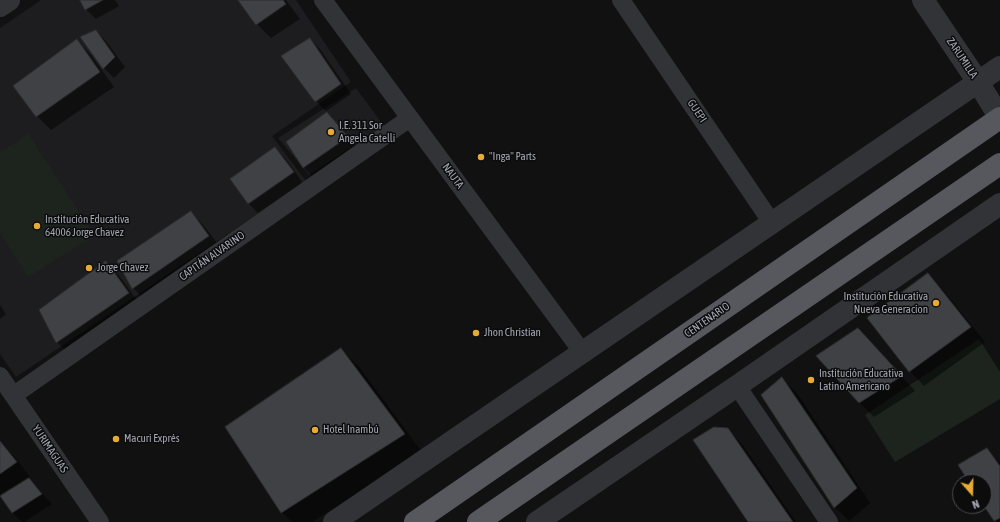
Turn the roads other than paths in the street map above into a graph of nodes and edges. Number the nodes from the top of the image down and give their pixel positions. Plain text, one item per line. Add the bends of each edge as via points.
1 (9, 0) edge
2 (323, 0) edge
3 (621, 0) edge
4 (923, 0) edge
5 (0, 6) edge
6 (1000, 67) edge
7 (978, 82) junction
8 (410, 118) junction
9 (1000, 118) edge
10 (1000, 164) edge
11 (1000, 204) edge
12 (772, 223) junction
13 (583, 352) junction
14 (0, 376) edge
15 (737, 386) junction
16 (14, 395) junction
17 (100, 522) edge
18 (334, 522) edge
19 (414, 522) edge
20 (478, 522) edge
21 (537, 522) edge
22 (829, 522) edge

1 - 5 street
2 - 8 street, NAUTA
3 - 12 street, GUEPI
4 - 7 street, ZARUMILLA
6 - 7 street
7 - 9 street, ZARUMILLA
7 - 12 street
8 - 13 street, NAUTA
8 - 16 street, CAPITÁN ALVARINO
9 - 19 highway, CENTENARIO
10 - 20 highway
11 - 15 street
12 - 13 street
13 - 18 street
14 - 16 street, YURIMAGUAS
15 - 21 street
15 - 22 street
16 - 17 street, YURIMAGUAS

